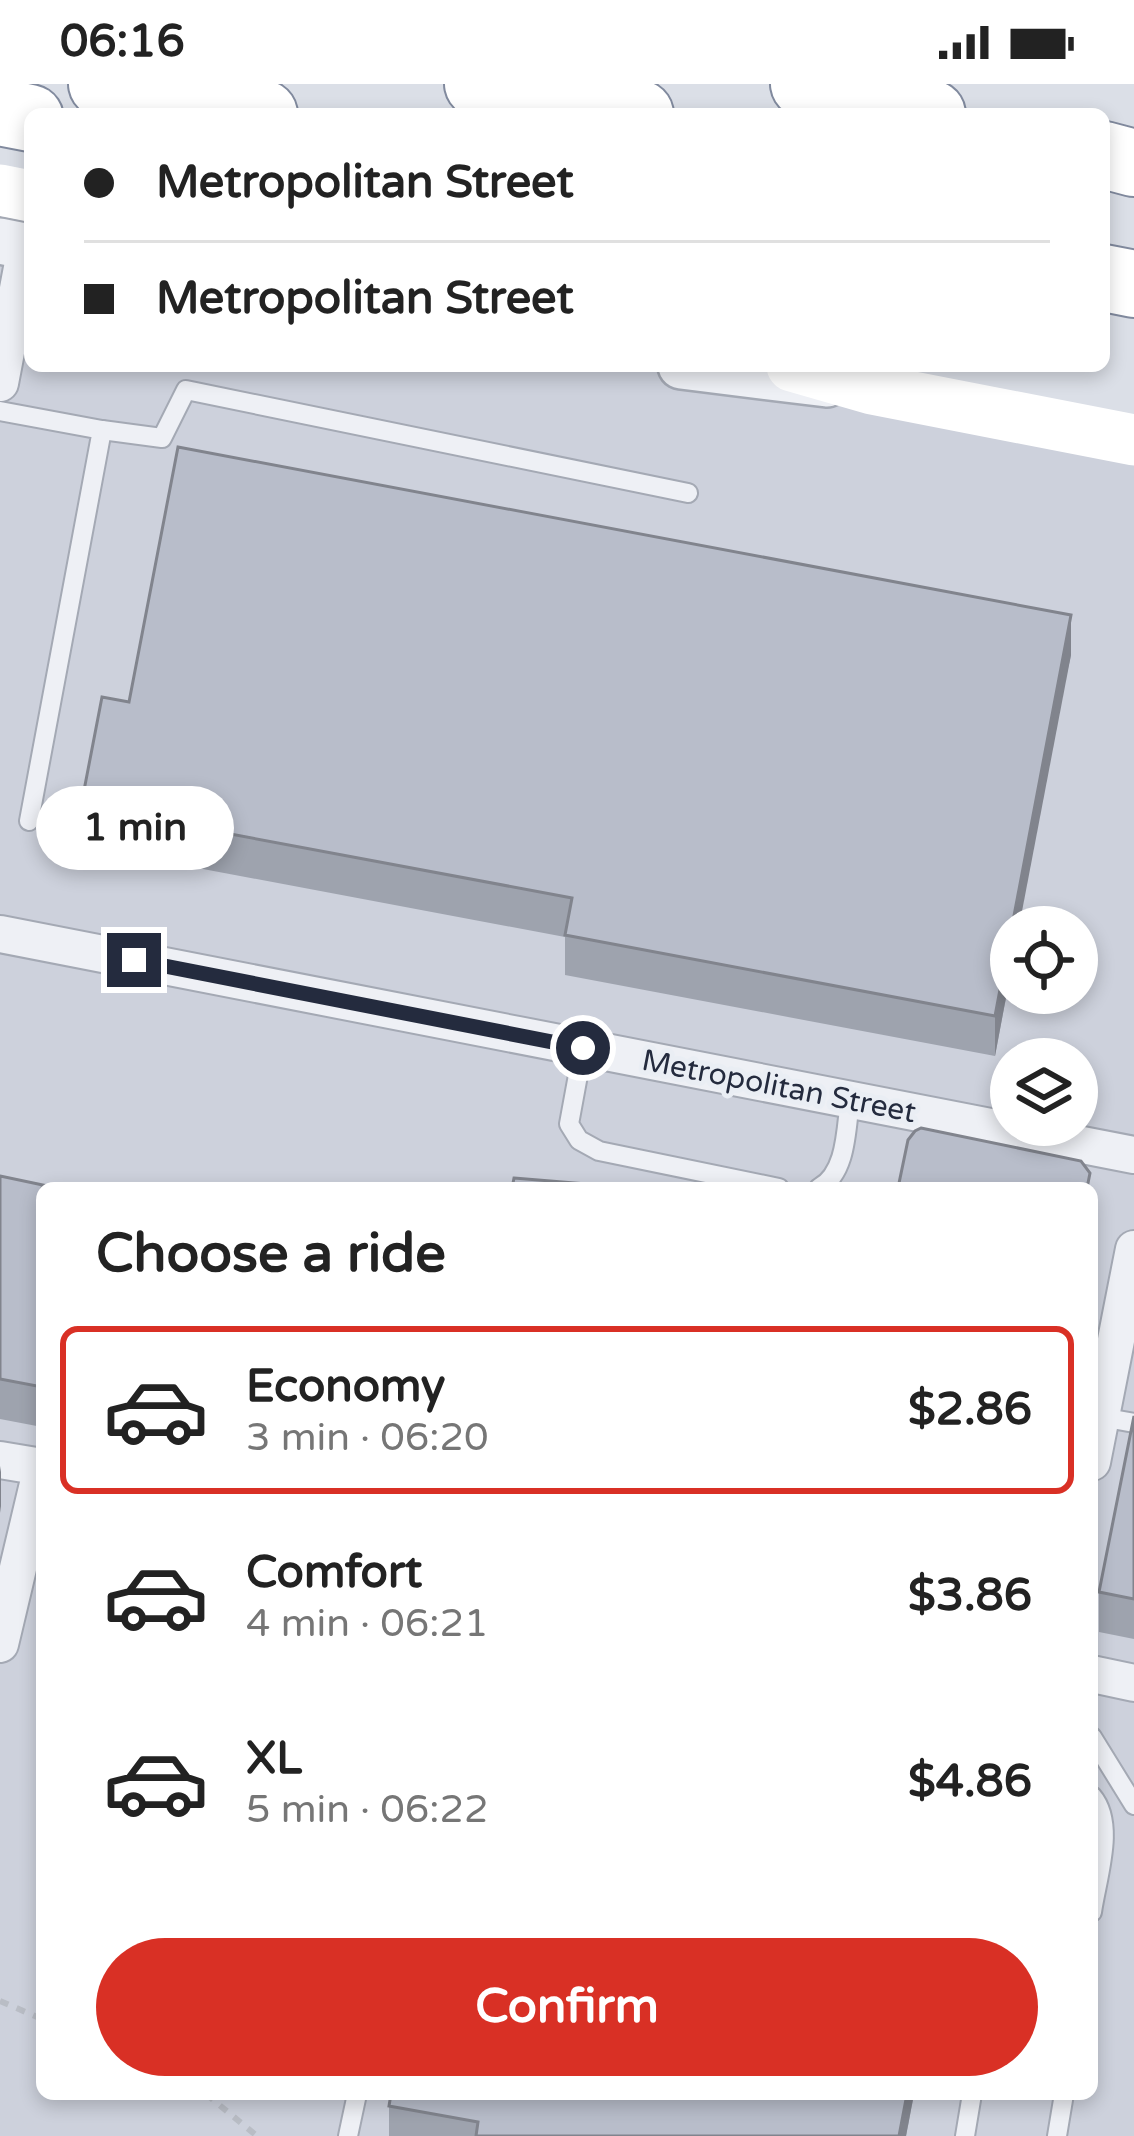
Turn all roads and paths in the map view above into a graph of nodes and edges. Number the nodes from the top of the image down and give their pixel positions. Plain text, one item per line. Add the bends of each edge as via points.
1 (102, 84) edge
2 (478, 84) edge
3 (804, 84) edge
4 (903, 107) edge
5 (232, 108) edge
6 (608, 108) edge
7 (19, 245) edge
8 (731, 372) edge
9 (813, 372) edge
10 (0, 383) edge
11 (872, 389) junction
12 (0, 411) edge
13 (102, 430) junction
14 (1134, 440) edge
15 (688, 493) dead end
16 (29, 821) dead end
17 (0, 934) edge
18 (583, 1048) junction
19 (850, 1100) junction
20 (1134, 1155) edge
21 (751, 1182) edge
22 (830, 1182) edge
23 (1134, 1249) edge
24 (1118, 1420) edge
25 (1098, 1452) edge
26 (0, 1460) edge
27 (36, 1466) edge
28 (36, 1492) edge
29 (0, 1644) edge
30 (1098, 1675) edge
31 (1134, 1683) edge
32 (1098, 1747) edge
33 (1098, 1803) edge
34 (1134, 1805) edge
35 (1098, 1875) edge
36 (0, 2001) edge
37 (36, 2016) edge
38 (213, 2100) edge
39 (356, 2100) edge
40 (971, 2100) edge
41 (1063, 2100) edge
42 (257, 2136) edge
43 (348, 2136) edge
44 (965, 2136) edge
45 (1057, 2136) edge

1 - 5 highway
2 - 6 highway
3 - 4 highway
7 - 10 street
8 - 11 street
9 - 11 main road
11 - 14 main road
12 - 13 lane
13 - 15 lane via 162,438 186,390
13 - 16 lane
17 - 18 street, Metropolitan Street
18 - 19 street, Metropolitan Street
18 - 21 lane via 569,1124 579,1140
19 - 20 street, Metropolitan Street
19 - 22 lane
23 - 24 street
24 - 25 street
26 - 27 street
28 - 29 street
30 - 31 street
32 - 34 lane
33 - 35 lane via 1106,1826
36 - 37 path
38 - 42 path
39 - 43 lane
40 - 44 lane
41 - 45 lane

